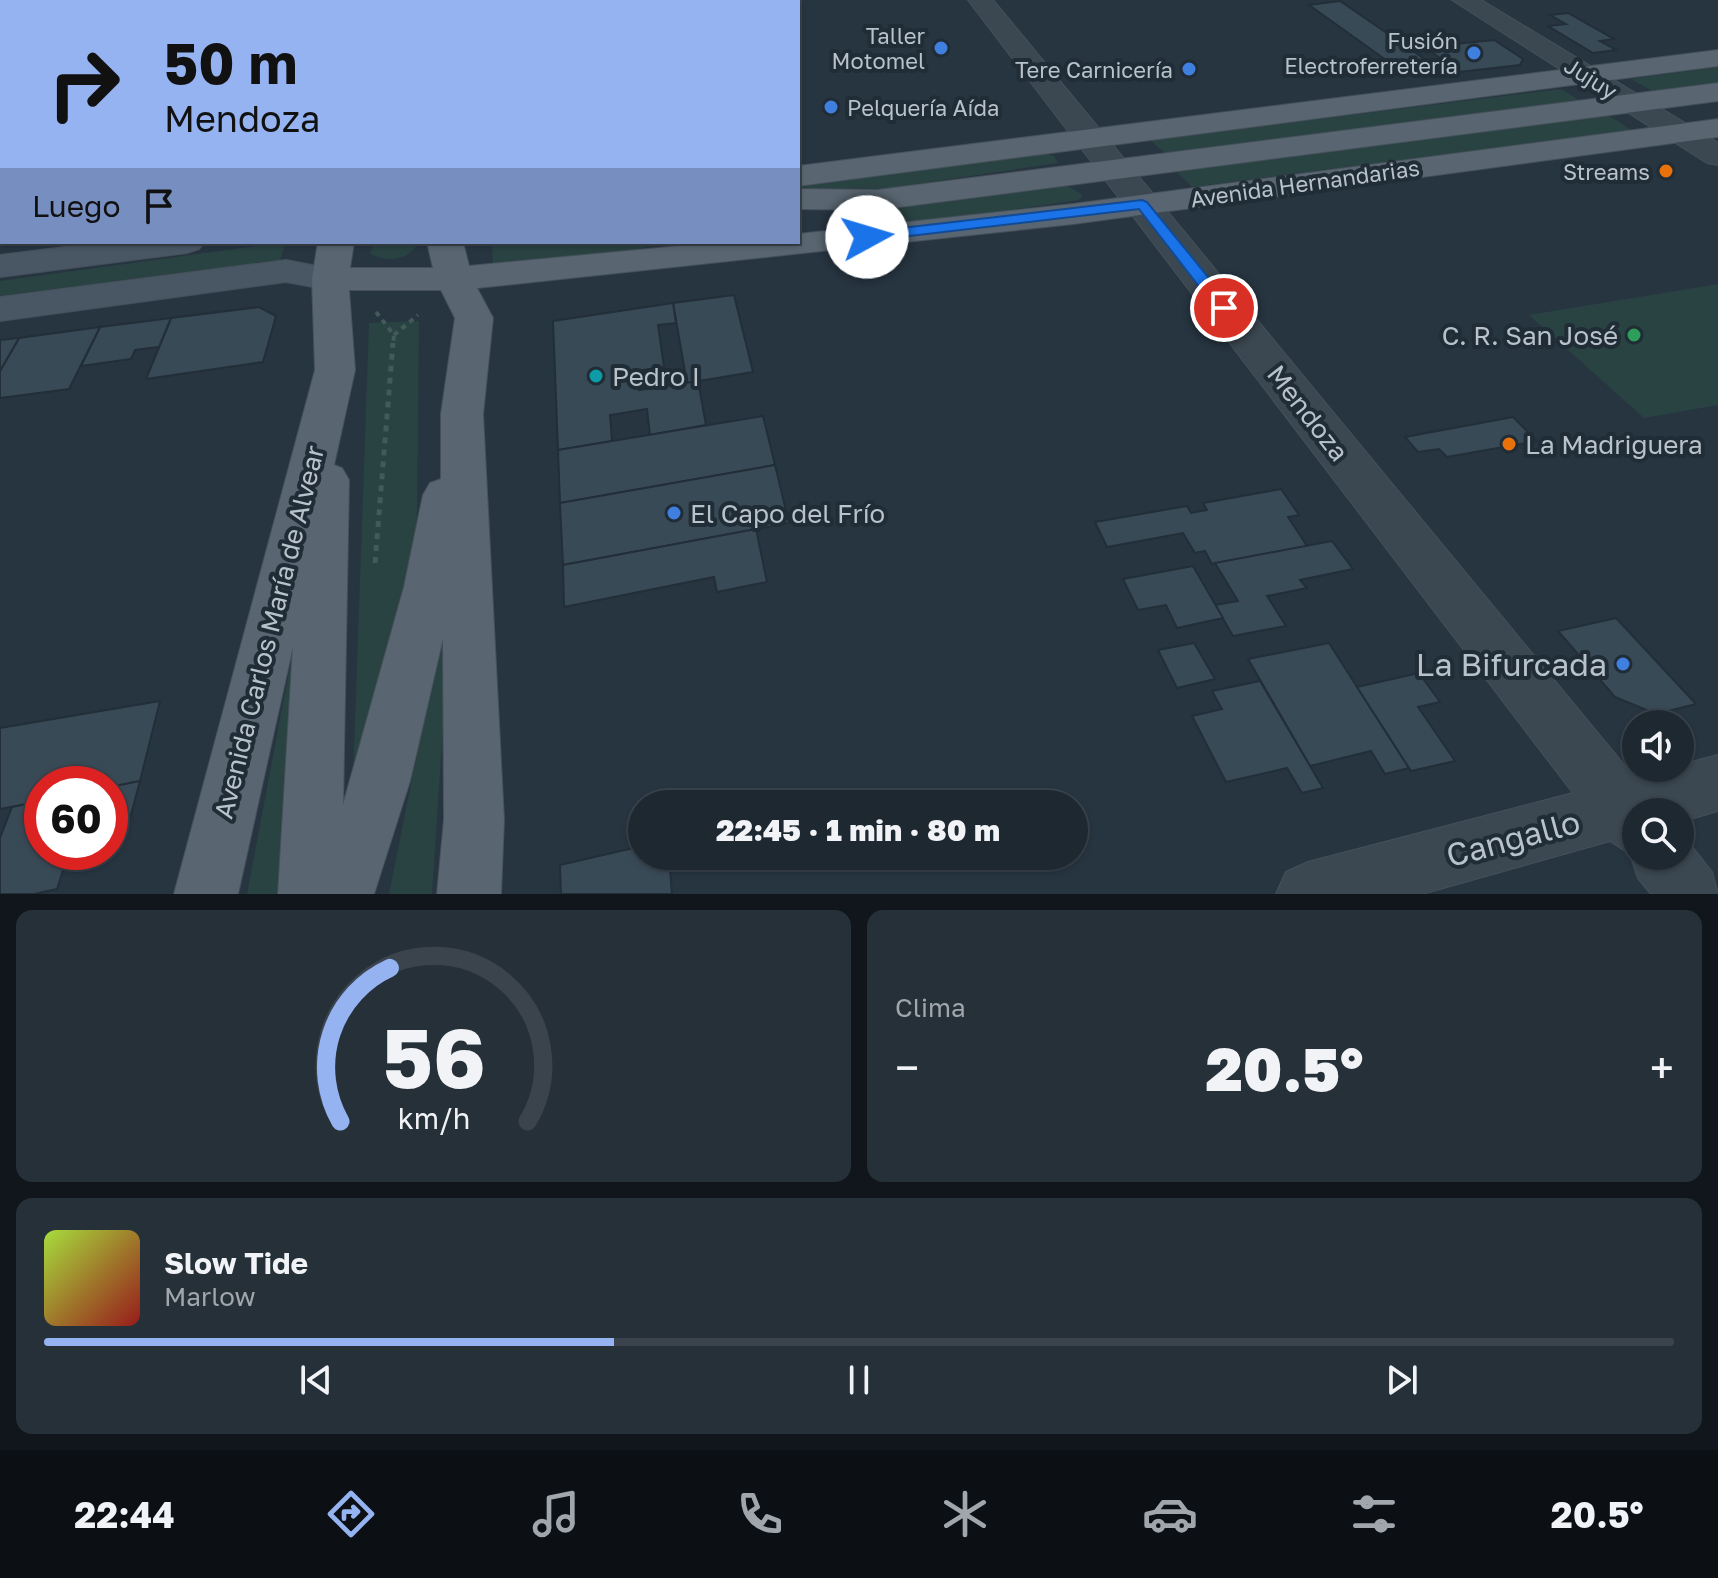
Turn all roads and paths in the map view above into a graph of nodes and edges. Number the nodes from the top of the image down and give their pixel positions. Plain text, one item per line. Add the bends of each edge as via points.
1 (980, 0) edge
2 (1464, 0) edge
3 (1718, 58) edge
4 (1587, 75) junction
5 (1718, 92) edge
6 (1633, 103) junction
7 (1718, 128) edge
8 (1681, 133) junction
9 (1090, 137) junction
10 (1718, 156) edge
11 (800, 176) edge
12 (1129, 187) junction
13 (800, 199) edge
14 (877, 200) junction
15 (800, 230) edge
16 (800, 239) edge
17 (171, 244) edge
18 (759, 246) edge
19 (333, 261) edge
20 (0, 266) edge
21 (441, 277) edge
22 (373, 308) dead end
23 (0, 309) edge
24 (394, 335) junction
25 (335, 370) junction
26 (462, 414) junction
27 (374, 571) dead end
28 (1718, 783) edge
29 (1679, 798) edge
30 (1622, 808) edge
31 (1622, 819) edge
32 (1671, 870) edge
33 (206, 894) edge
34 (310, 894) edge
35 (342, 894) edge
36 (469, 894) edge
37 (1308, 894) edge
38 (1690, 894) edge

1 - 9 street, Mendoza
2 - 4 street, Jujuy
3 - 4 main road
4 - 6 street, Jujuy
4 - 9 main road
5 - 6 main road, Avenida Hernandarias
6 - 8 street, Jujuy
6 - 12 main road, Avenida Hernandarias
7 - 8 main road, Avenida Hernandarias
8 - 10 street, Jujuy
8 - 12 main road, Avenida Hernandarias
9 - 11 main road
9 - 12 street, Mendoza
12 - 14 main road, Avenida Hernandarias
12 - 16 main road, Avenida Hernandarias
12 - 30 street, Mendoza
13 - 14 main road, Avenida Hernandarias
14 - 15 main road, Avenida Hernandarias
17 - 20 main road
18 - 21 main road, Avenida Hernandarias
19 - 21 main road, Avenida Hernandarias
19 - 23 main road, Avenida Hernandarias
19 - 25 main road, Avenida Carlos María de Alvear
21 - 24 path
21 - 26 main road via 474,318
22 - 24 path
24 - 27 path
25 - 33 main road, Avenida Carlos María de Alvear
25 - 34 main road, Avenida Carlos María de Alvear via 326,468
26 - 35 main road via 429,587 381,781
26 - 36 main road via 474,820
28 - 29 street, Cangallo
31 - 37 street, Cangallo
32 - 38 street

